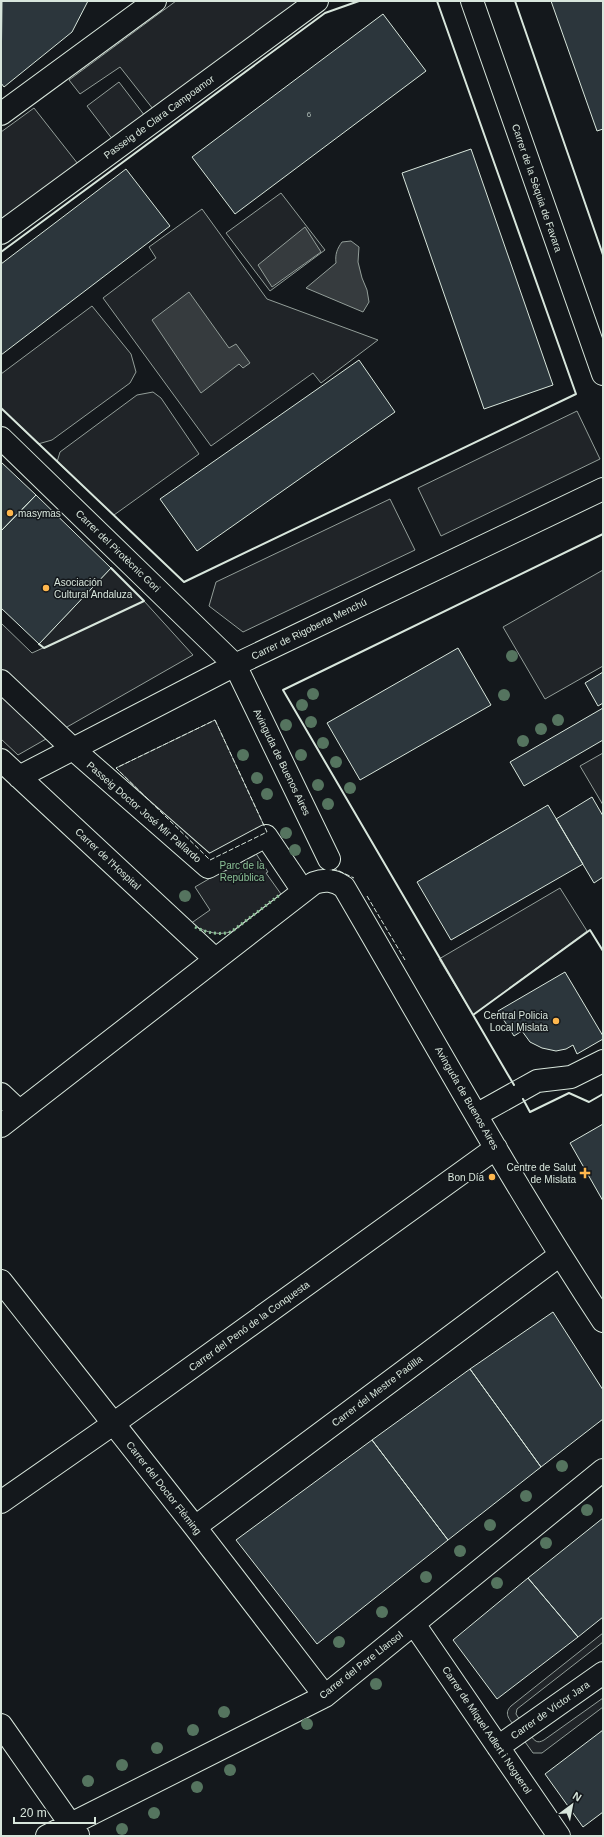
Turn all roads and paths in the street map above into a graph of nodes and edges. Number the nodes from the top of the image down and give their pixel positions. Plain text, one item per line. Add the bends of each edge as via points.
1 (155, 1) edge
2 (317, 1) edge
3 (472, 1) edge
4 (1, 114) edge
5 (1, 233) edge
6 (603, 374) edge
7 (1, 438) edge
8 (603, 489) edge
9 (235, 665) junction
10 (1, 681) edge
11 (73, 749) junction
12 (1, 760) edge
13 (19, 777) junction
14 (334, 875) junction
15 (304, 891) junction
16 (215, 959) junction
17 (603, 1062) edge
18 (1, 1094) edge
19 (20, 1111) junction
20 (476, 1115) junction
21 (1, 1126) edge
22 (496, 1148) junction
23 (560, 1255) junction
24 (1, 1281) edge
25 (603, 1321) edge
26 (113, 1424) junction
27 (603, 1470) edge
28 (1, 1502) edge
29 (195, 1527) junction
30 (414, 1624) junction
31 (603, 1673) edge
32 (325, 1696) junction
33 (1, 1725) edge
34 (498, 1747) junction
35 (74, 1830) edge
36 (47, 1836) edge
37 (559, 1836) edge

1 - 4 street
2 - 5 street, Passeig de Clara Campoamor
3 - 6 street, Carrer de la Sèquia de Favara
7 - 9 street, Carrer del Pirotècnic Gori
8 - 9 street, Carrer de Rigoberta Menchú
9 - 11 street, Carrer de Rigoberta Menchú
9 - 14 street, Avinguda de Buenos Aires
10 - 11 street, Passeig Doctor José Mir Pallardo
11 - 13 street, Carrer de Rigoberta Menchú
11 - 15 street, Passeig Doctor José Mir Pallardo via 208,867 266,836
12 - 13 street, Carrer de l'Hospital
13 - 16 street, Carrer de l'Hospital
14 - 15 street via 314,883
14 - 20 street, Avinguda de Buenos Aires
15 - 16 street
16 - 19 street
17 - 20 street via 571,1077 537,1081
18 - 19 street
19 - 21 street
20 - 22 street, Avinguda de Buenos Aires
22 - 23 street, Avinguda de Buenos Aires
22 - 26 street, Carrer del Penó de la Conquesta
23 - 25 street, Avinguda de Buenos Aires
23 - 29 street, Carrer del Mestre Padilla
24 - 26 street, Carrer del Doctor Flèming
26 - 28 street, Carrer del Penó de la Conquesta
26 - 29 street, Carrer del Doctor Flèming
27 - 30 street, Carrer del Pare Llansol
29 - 32 street, Carrer del Doctor Flèming
30 - 32 street, Carrer del Pare Llansol
30 - 34 street, Carrer de Miquel Adlert i Noguerol
31 - 34 street, Carrer de Víctor Jara
32 - 35 street, Carrer del Pare Llansol
33 - 35 street
34 - 37 street, Carrer de Miquel Adlert i Noguerol
35 - 36 street, Carrer del Pare Llansol

